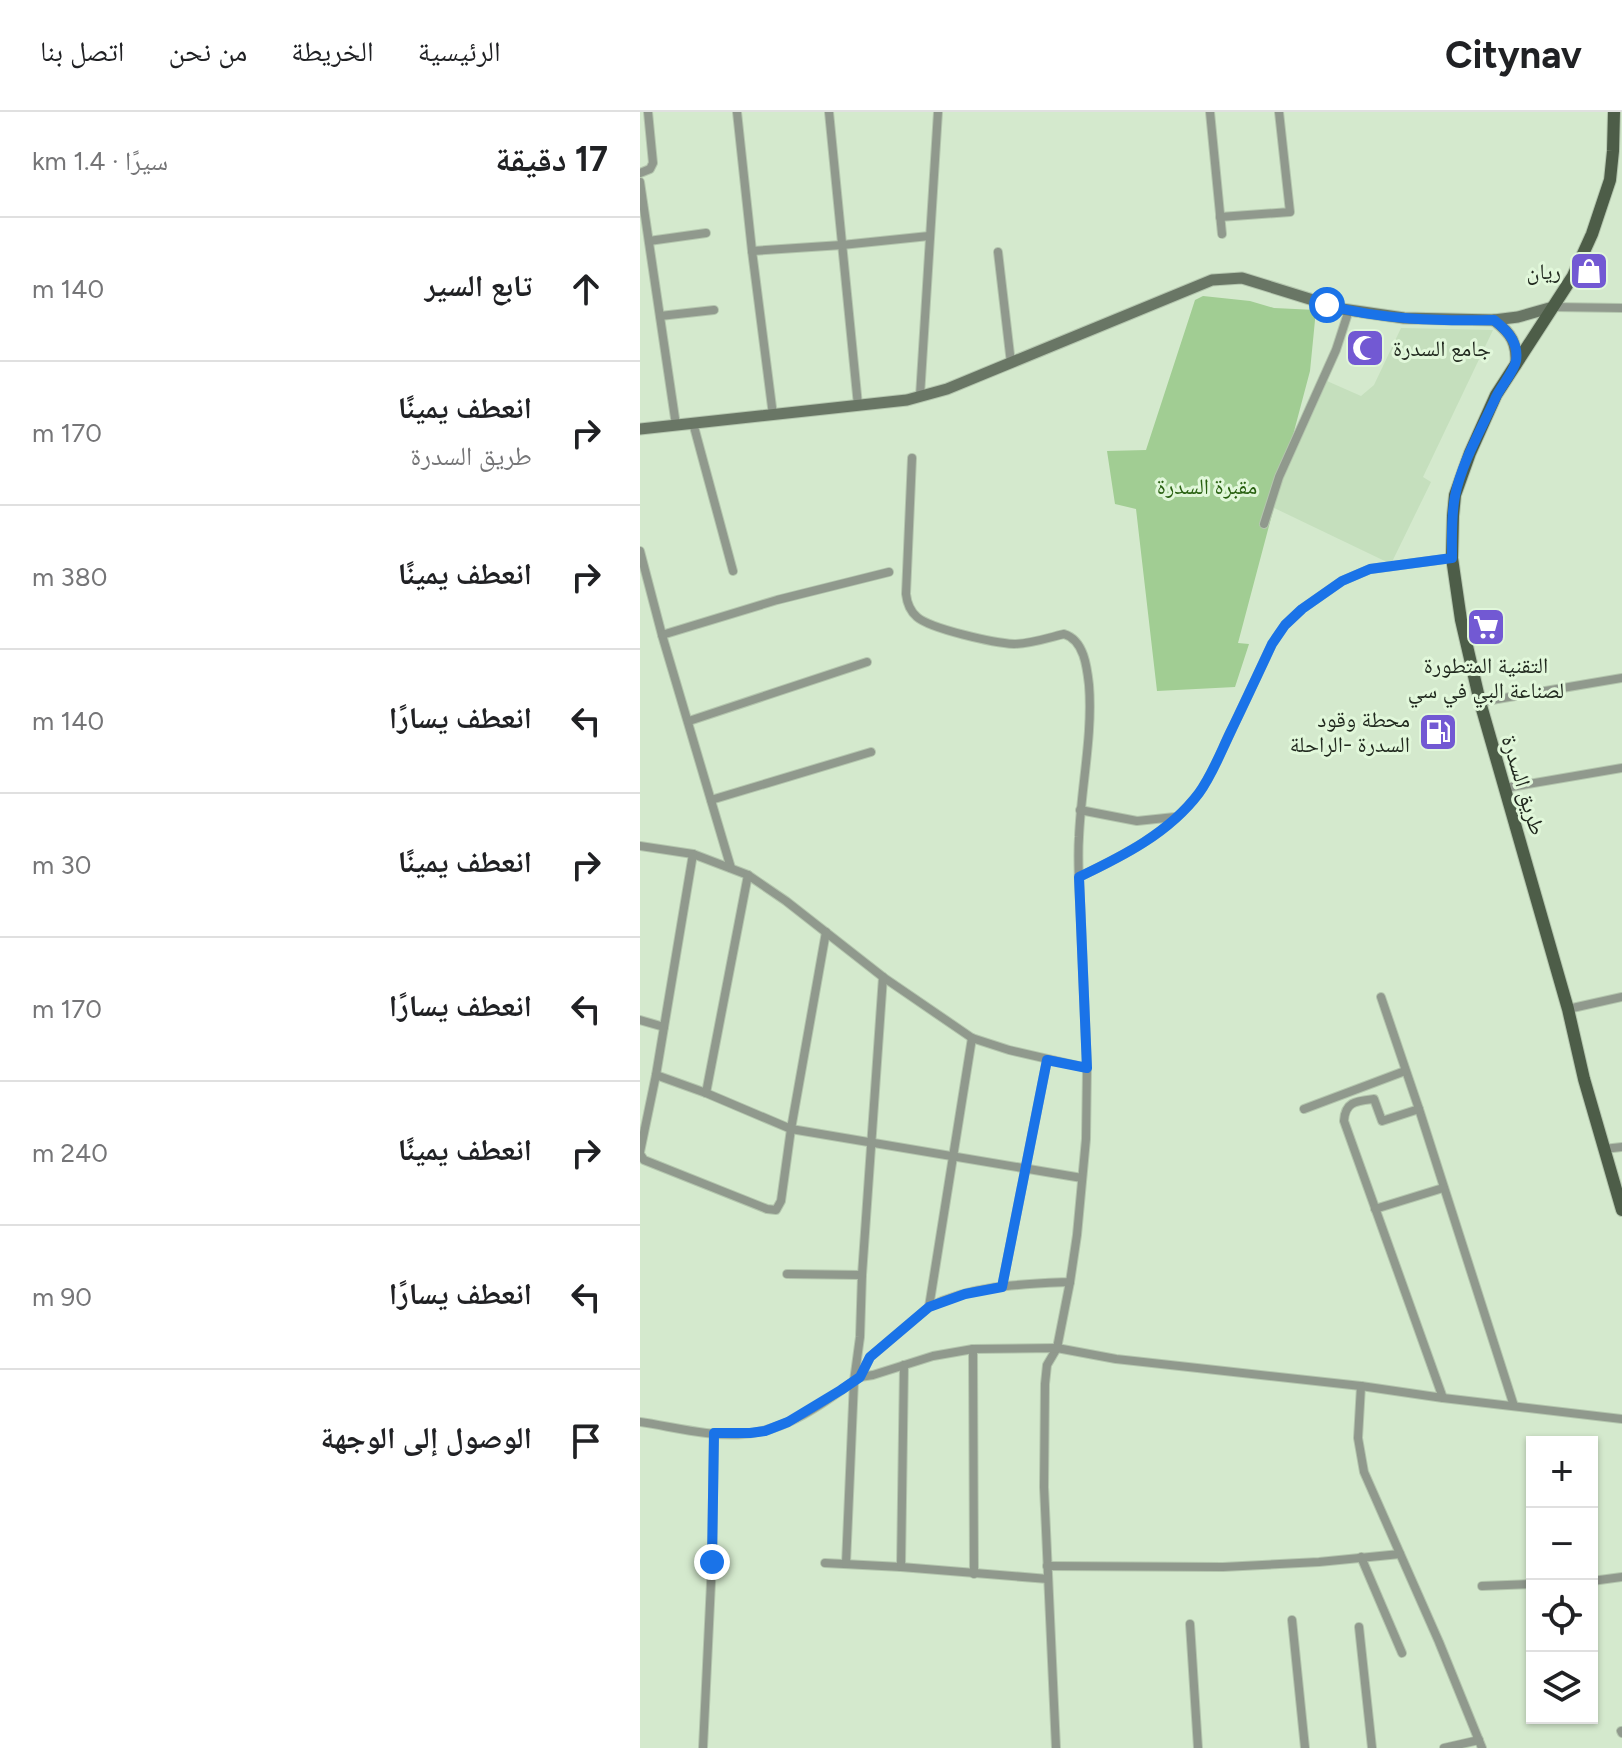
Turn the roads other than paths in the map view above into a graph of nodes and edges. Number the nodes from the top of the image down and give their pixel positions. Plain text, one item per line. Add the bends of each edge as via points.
1 (648, 112) edge
2 (737, 112) edge
3 (829, 112) edge
4 (938, 112) edge
5 (1210, 112) edge
6 (1279, 112) edge
7 (1614, 112) edge
8 (640, 173) edge
9 (1616, 180) edge
10 (640, 182) edge
11 (1220, 217) junction
12 (706, 233) dead end
13 (1222, 234) dead end
14 (929, 236) junction
15 (649, 241) junction
16 (842, 245) junction
17 (752, 251) junction
18 (998, 252) dead end
19 (1553, 307) junction
20 (1622, 308) edge
21 (714, 310) dead end
22 (1349, 310) junction
23 (660, 316) junction
24 (1494, 320) junction
25 (1011, 363) junction
26 (1516, 365) junction
27 (920, 396) junction
28 (858, 405) junction
29 (773, 415) junction
30 (693, 423) junction
31 (676, 425) junction
32 (640, 429) edge
33 (912, 458) dead end
34 (1264, 524) dead end
35 (640, 551) edge
36 (1452, 558) junction
37 (733, 571) dead end
38 (889, 572) dead end
39 (662, 635) junction
40 (867, 662) dead end
41 (1622, 678) edge
42 (1480, 702) junction
43 (689, 721) junction
44 (871, 752) dead end
45 (1622, 768) edge
46 (1505, 788) junction
47 (711, 800) junction
48 (1080, 810) junction
49 (1176, 817) junction
50 (640, 846) edge
51 (693, 854) junction
52 (731, 868) junction
53 (748, 875) junction
54 (1079, 877) junction
55 (826, 932) junction
56 (883, 977) junction
57 (1381, 997) dead end
58 (1622, 997) edge
59 (1568, 1009) junction
60 (640, 1020) edge
61 (664, 1027) junction
62 (972, 1038) junction
63 (1047, 1060) junction
64 (1087, 1068) junction
65 (1405, 1071) junction
66 (656, 1075) junction
67 (706, 1093) junction
68 (1304, 1109) dead end
69 (1419, 1109) junction
70 (791, 1129) junction
71 (872, 1142) junction
72 (1622, 1147) edge
73 (1604, 1149) junction
74 (640, 1153) edge
75 (952, 1157) junction
76 (1026, 1169) junction
77 (1082, 1178) junction
78 (1443, 1188) junction
79 (1375, 1209) junction
80 (1622, 1210) edge
81 (787, 1274) dead end
82 (862, 1275) junction
83 (1070, 1282) junction
84 (1002, 1287) junction
85 (929, 1307) junction
86 (1057, 1348) junction
87 (973, 1349) junction
88 (904, 1365) junction
89 (857, 1379) junction
90 (1361, 1386) junction
91 (1443, 1398) junction
92 (1514, 1406) junction
93 (1622, 1419) edge
94 (640, 1422) edge
95 (714, 1433) junction
96 (1400, 1554) junction
97 (1361, 1557) junction
98 (825, 1563) dead end
99 (846, 1564) junction
100 (1047, 1566) junction
101 (901, 1567) junction
102 (974, 1574) junction
103 (1622, 1577) edge
104 (1048, 1579) junction
105 (1598, 1580) edge
106 (1526, 1584) edge
107 (1482, 1586) dead end
108 (1292, 1620) dead end
109 (1190, 1624) dead end
110 (1359, 1627) dead end
111 (1402, 1653) dead end
112 (1480, 1744) edge
113 (703, 1748) edge
114 (1056, 1748) edge
115 (1198, 1748) edge
116 (1305, 1748) edge
117 (1372, 1748) edge
118 (1444, 1748) edge

1 - 8 street via 653,163
2 - 17 street
3 - 16 street
4 - 14 street
5 - 11 street
6 - 11 street via 1290,212
7 - 9 main road, طريق السدرة
9 - 19 main road, طريق السدرة via 1573,276
10 - 15 street
11 - 13 street
12 - 15 street
14 - 16 street
14 - 27 street
15 - 23 street
16 - 17 street
16 - 28 street
17 - 29 street
18 - 25 street
19 - 20 street
19 - 24 street
19 - 26 main road, طريق السدرة
21 - 23 street
22 - 24 street via 1404,318
22 - 25 street via 1242,278 1212,280
22 - 34 street
23 - 31 street
24 - 26 street via 1513,340
25 - 27 street
26 - 36 main road, طريق السدرة via 1496,395 1455,495
27 - 28 street
28 - 29 street
29 - 30 street
30 - 31 street
30 - 37 street
31 - 32 street
33 - 48 street via 906,594 916,616 934,626 1003,643 1064,634 1081,648 1089,686
35 - 39 street
36 - 42 main road, طريق السدرة
36 - 49 street via 1370,569 1302,609 1272,644 1212,773
38 - 39 street
39 - 43 street
40 - 43 street
41 - 42 street
42 - 46 main road, طريق السدرة
43 - 47 street
44 - 47 street
45 - 46 street
46 - 59 main road, طريق السدرة
47 - 52 street
48 - 49 street via 1137,821
48 - 54 street
49 - 54 street via 1121,858
50 - 51 street
51 - 52 street
51 - 61 street
52 - 53 street
53 - 55 street
53 - 67 street
54 - 64 street
55 - 56 street
55 - 70 street
56 - 62 street
56 - 71 street
57 - 65 street
58 - 59 street
59 - 73 main road, طريق السدرة
60 - 61 street
61 - 66 street
62 - 63 street
62 - 75 street
63 - 64 street
63 - 76 street
64 - 77 street
65 - 68 street
65 - 69 street
66 - 67 street
66 - 74 street
67 - 70 street
69 - 78 street
69 - 79 street via 1382,1121 1374,1099 1351,1103 1346,1110 1344,1121
70 - 71 street
70 - 74 street via 776,1210 644,1160
71 - 75 street
71 - 82 street
72 - 73 street
73 - 80 main road, طريق السدرة
75 - 76 street
75 - 85 street
76 - 77 street
76 - 84 street
77 - 83 street
78 - 79 street
78 - 92 street
79 - 91 street
81 - 82 street
82 - 89 street
83 - 84 street
83 - 86 street
84 - 85 street
85 - 89 street via 870,1357
86 - 87 street
86 - 90 street
86 - 100 street via 1047,1365 1045,1384
87 - 88 street
87 - 102 street
88 - 89 street
88 - 101 street
89 - 95 street via 765,1431
89 - 99 street
90 - 91 street
90 - 96 street via 1360,1455
91 - 92 street
92 - 93 street
94 - 95 street
95 - 113 street
96 - 97 street
96 - 112 street
97 - 100 street via 1223,1567
97 - 111 street
98 - 99 street
99 - 101 street
100 - 104 street
101 - 102 street
102 - 104 street
103 - 105 street
104 - 114 street
106 - 107 street
108 - 116 street
109 - 115 street
110 - 117 street
112 - 118 street

